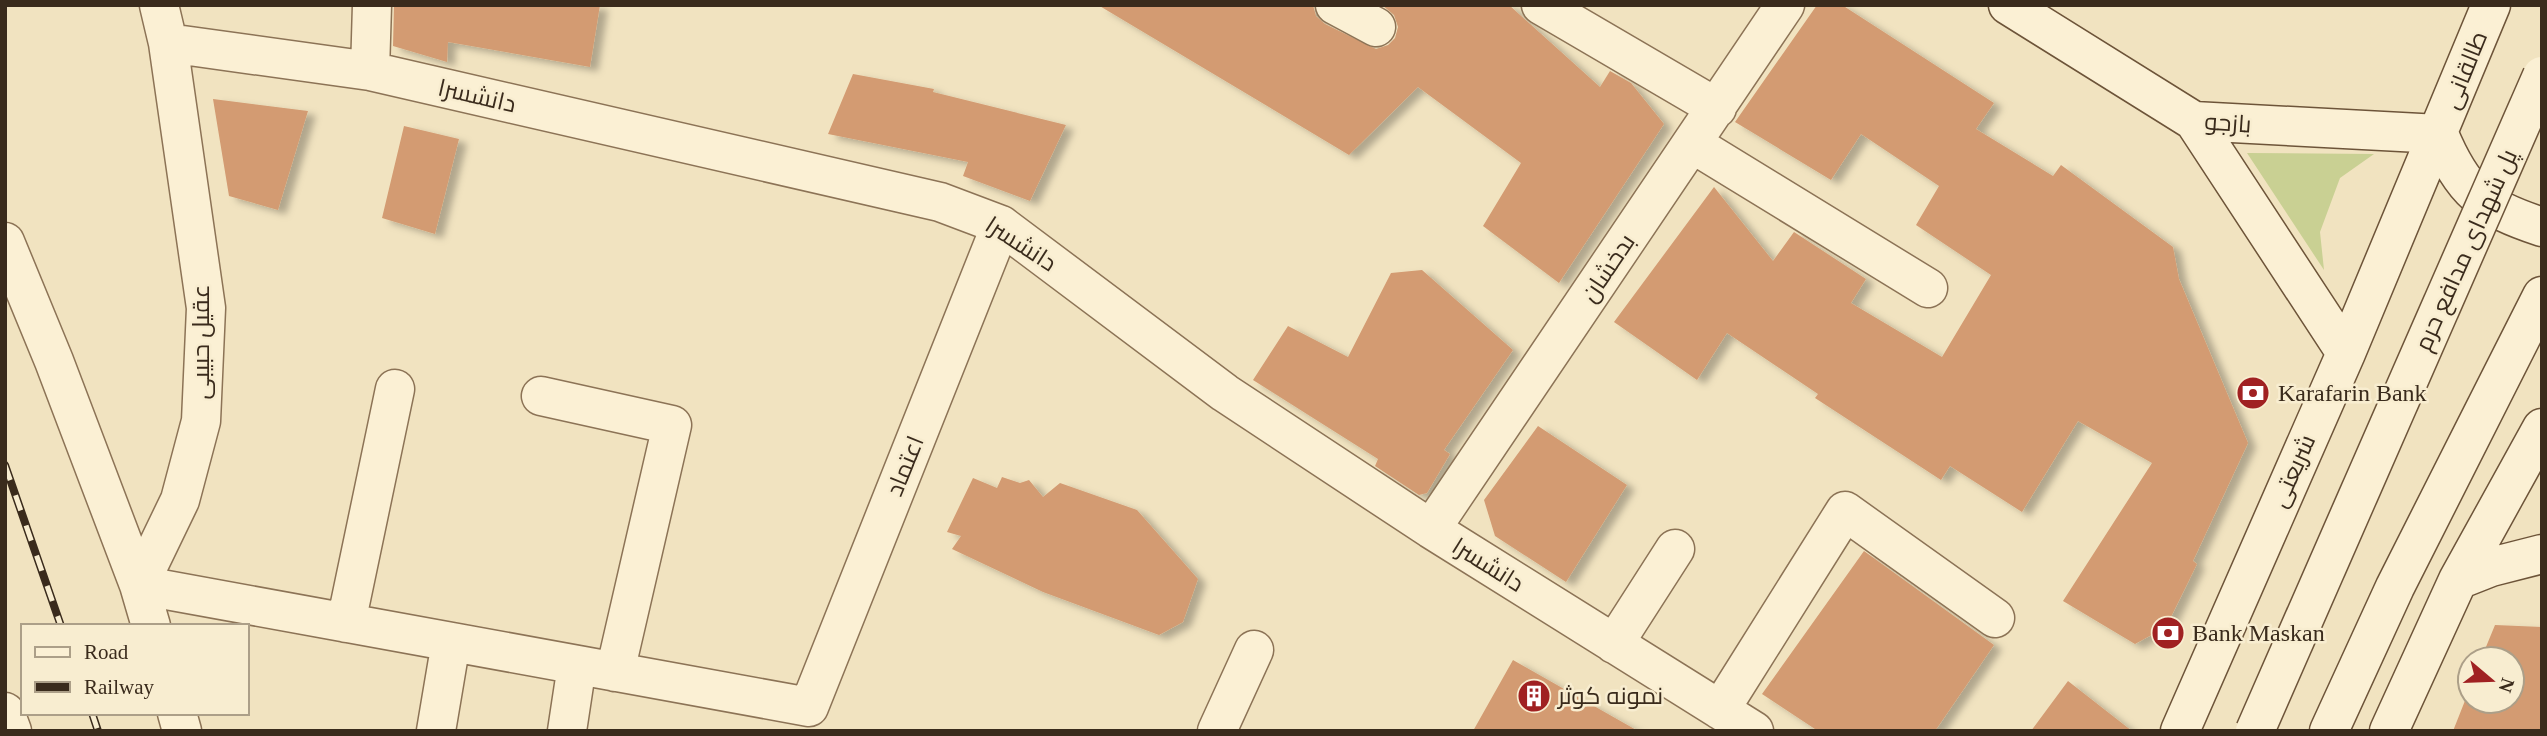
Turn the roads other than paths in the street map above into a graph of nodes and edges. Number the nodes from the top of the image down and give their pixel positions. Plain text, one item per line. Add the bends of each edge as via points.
1 (159, 5) edge
2 (372, 5) edge
3 (1335, 5) edge
4 (1541, 5) edge
5 (1785, 5) edge
6 (2008, 5) edge
7 (2491, 5) edge
8 (1376, 27) dead end
9 (168, 43) junction
10 (370, 71) junction
11 (2542, 76) edge
12 (1717, 108) junction
13 (2194, 121) junction
14 (2439, 134) junction
15 (1693, 144) junction
16 (1001, 225) junction
17 (2542, 227) edge
18 (5, 242) edge
19 (1928, 288) dead end
20 (2542, 296) edge
21 (2346, 353) junction
22 (395, 389) dead end
23 (541, 396) dead end
24 (2542, 428) edge
25 (1431, 529) junction
26 (1675, 549) dead end
27 (2542, 554) edge
28 (2458, 580) junction
29 (139, 585) junction
30 (1995, 618) dead end
31 (346, 623) junction
32 (150, 624) edge
33 (451, 642) junction
34 (1614, 644) junction
35 (1254, 650) dead end
36 (577, 665) junction
37 (615, 672) junction
38 (1720, 710) junction
39 (5, 712) edge
40 (12, 731) edge
41 (436, 731) edge
42 (567, 731) edge
43 (1217, 731) edge
44 (1754, 731) edge
45 (2180, 731) edge
46 (2255, 731) edge
47 (2329, 731) edge
48 (2389, 731) edge

1 - 9 street, عقیل حبیبی
2 - 10 street
3 - 8 street
4 - 12 street
5 - 12 street, بدخشان
6 - 13 street, بازجو
7 - 14 street, طالقانی
9 - 10 street, دانشسرا
9 - 29 street, عقیل حبیبی via 206,308 201,421 180,500
10 - 16 street, دانشسرا via 940,202
11 - 46 street, پل شهدای مدافع حرم, bridge
12 - 15 street, بدخشان
13 - 14 street, بازجو
13 - 21 street
14 - 17 street via 2453,168 2472,193 2508,216
14 - 21 street, شریعتی
15 - 19 street
15 - 25 street, بدخشان
16 - 25 street, دانشسرا via 1225,393
16 - 37 street, اعتماد via 809,708
18 - 29 street
20 - 47 street via 2395,587
21 - 45 street, شریعتی
22 - 31 street
23 - 37 street via 672,425
24 - 28 street
25 - 34 street, دانشسرا
26 - 34 street
27 - 28 street
28 - 48 street
29 - 31 street
29 - 32 street
30 - 38 street via 1845,511
31 - 33 street
33 - 36 street
33 - 41 street
34 - 38 street, دانشسرا
35 - 43 street
36 - 37 street
36 - 42 street
38 - 44 street, دانشسرا
39 - 40 street

